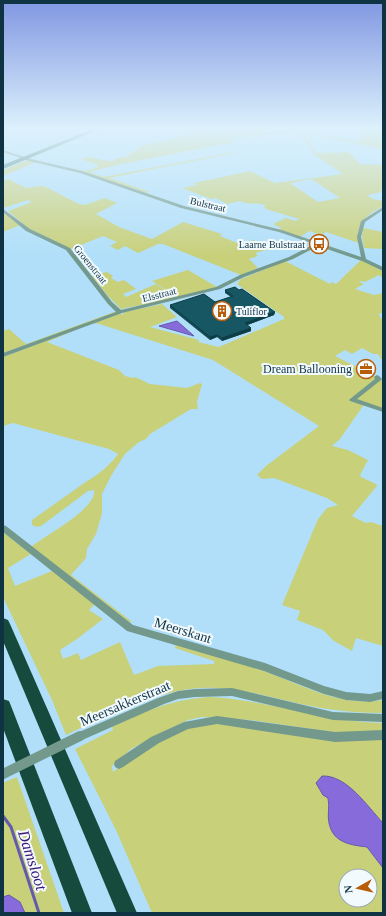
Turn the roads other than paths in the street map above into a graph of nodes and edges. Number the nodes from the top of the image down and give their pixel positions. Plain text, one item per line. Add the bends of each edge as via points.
1 (72, 170) edge
2 (383, 208) edge
3 (3, 210) edge
4 (316, 245) junction
5 (364, 260) junction
6 (383, 269) edge
7 (120, 312) junction
8 (3, 355) edge
9 (377, 377) dead end
10 (383, 410) edge
11 (3, 528) edge
12 (3, 624) edge
13 (383, 695) edge
14 (3, 706) edge
15 (383, 718) edge
16 (383, 735) edge
17 (118, 764) dead end
18 (3, 774) edge
19 (82, 913) edge
20 (127, 913) edge

1 - 4 street, Bulstraat via 183,207 280,232
2 - 5 street via 366,218 361,228 359,237
3 - 7 street, Groenstraat via 28,230 68,249
4 - 5 street, Bulstraat
4 - 7 street, Elsstraat via 218,288
5 - 6 street, Bulstraat
7 - 8 street, Elsstraat
9 - 10 street via 378,380 352,400
11 - 13 street, Meerskant via 130,628 265,667 346,696 370,698
12 - 20 highway
14 - 19 highway
15 - 18 street, Meersakkerstraat, bridge via 333,716 232,692 178,695 80,736
16 - 17 street via 335,737 217,720 181,728 155,740

